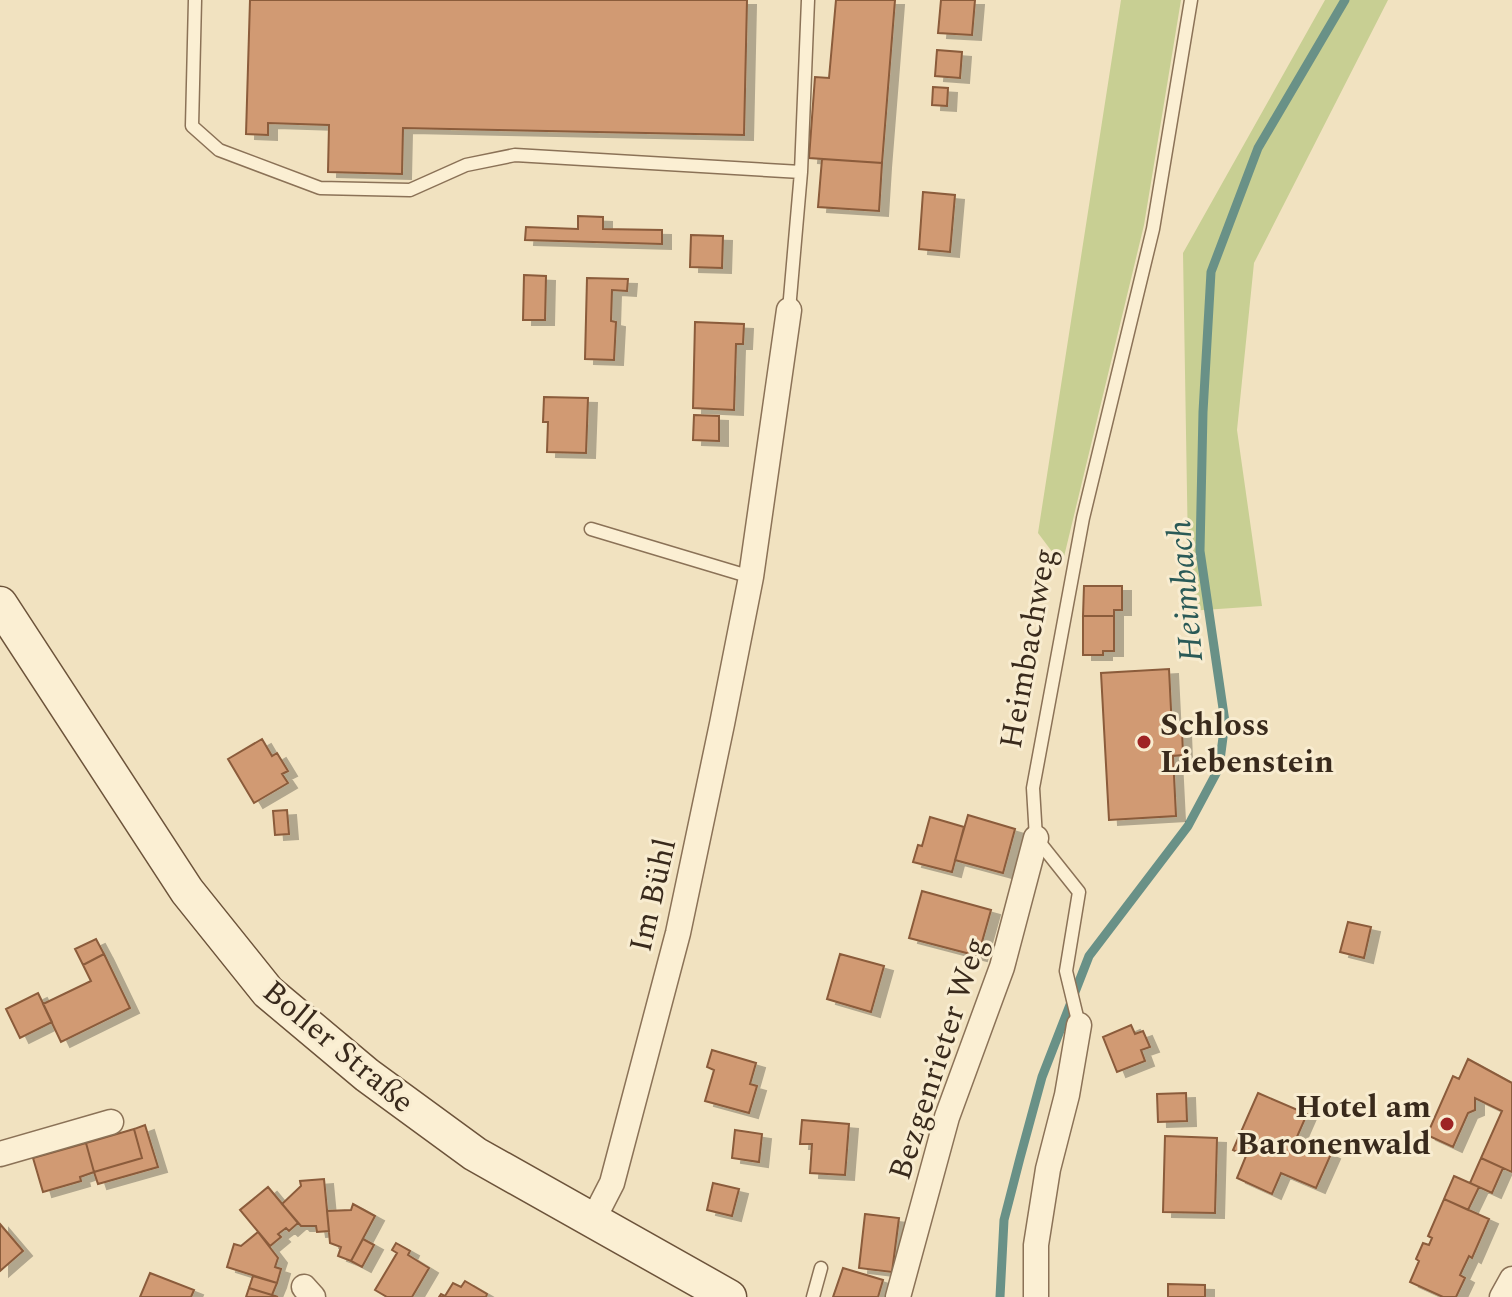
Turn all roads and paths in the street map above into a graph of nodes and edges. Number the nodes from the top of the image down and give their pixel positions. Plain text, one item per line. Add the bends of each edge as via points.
1 (195, 0) edge
2 (808, 0) edge
3 (1191, 0) edge
4 (801, 172) junction
5 (789, 310) joint
6 (591, 529) dead end
7 (751, 577) junction
8 (0, 604) edge
9 (1036, 838) junction
10 (1079, 1025) joint
11 (111, 1122) dead end
12 (0, 1154) edge
13 (593, 1220) junction
14 (821, 1268) dead end
15 (1512, 1279) edge
16 (729, 1297) edge
17 (813, 1297) edge
18 (898, 1297) edge
19 (1036, 1297) edge
20 (1502, 1297) edge

1 - 4 lane via 192,126 219,150 320,188 410,190 466,165 515,155
2 - 4 lane
3 - 9 lane, Heimbachweg via 1153,229 1083,518 1061,636 1033,788
4 - 5 lane
5 - 7 street, Im Bühl
6 - 7 lane
7 - 13 street, Im Bühl via 678,933 612,1183
8 - 13 main road, Boller Straße via 187,891 268,992 367,1075 475,1154
9 - 10 lane via 1079,892 1066,971
9 - 18 street, Bezgenrieter Weg via 1002,967 947,1117
10 - 19 street via 1048,1169 1036,1245
11 - 12 street
13 - 16 main road, Boller Straße
14 - 17 lane
15 - 20 street

